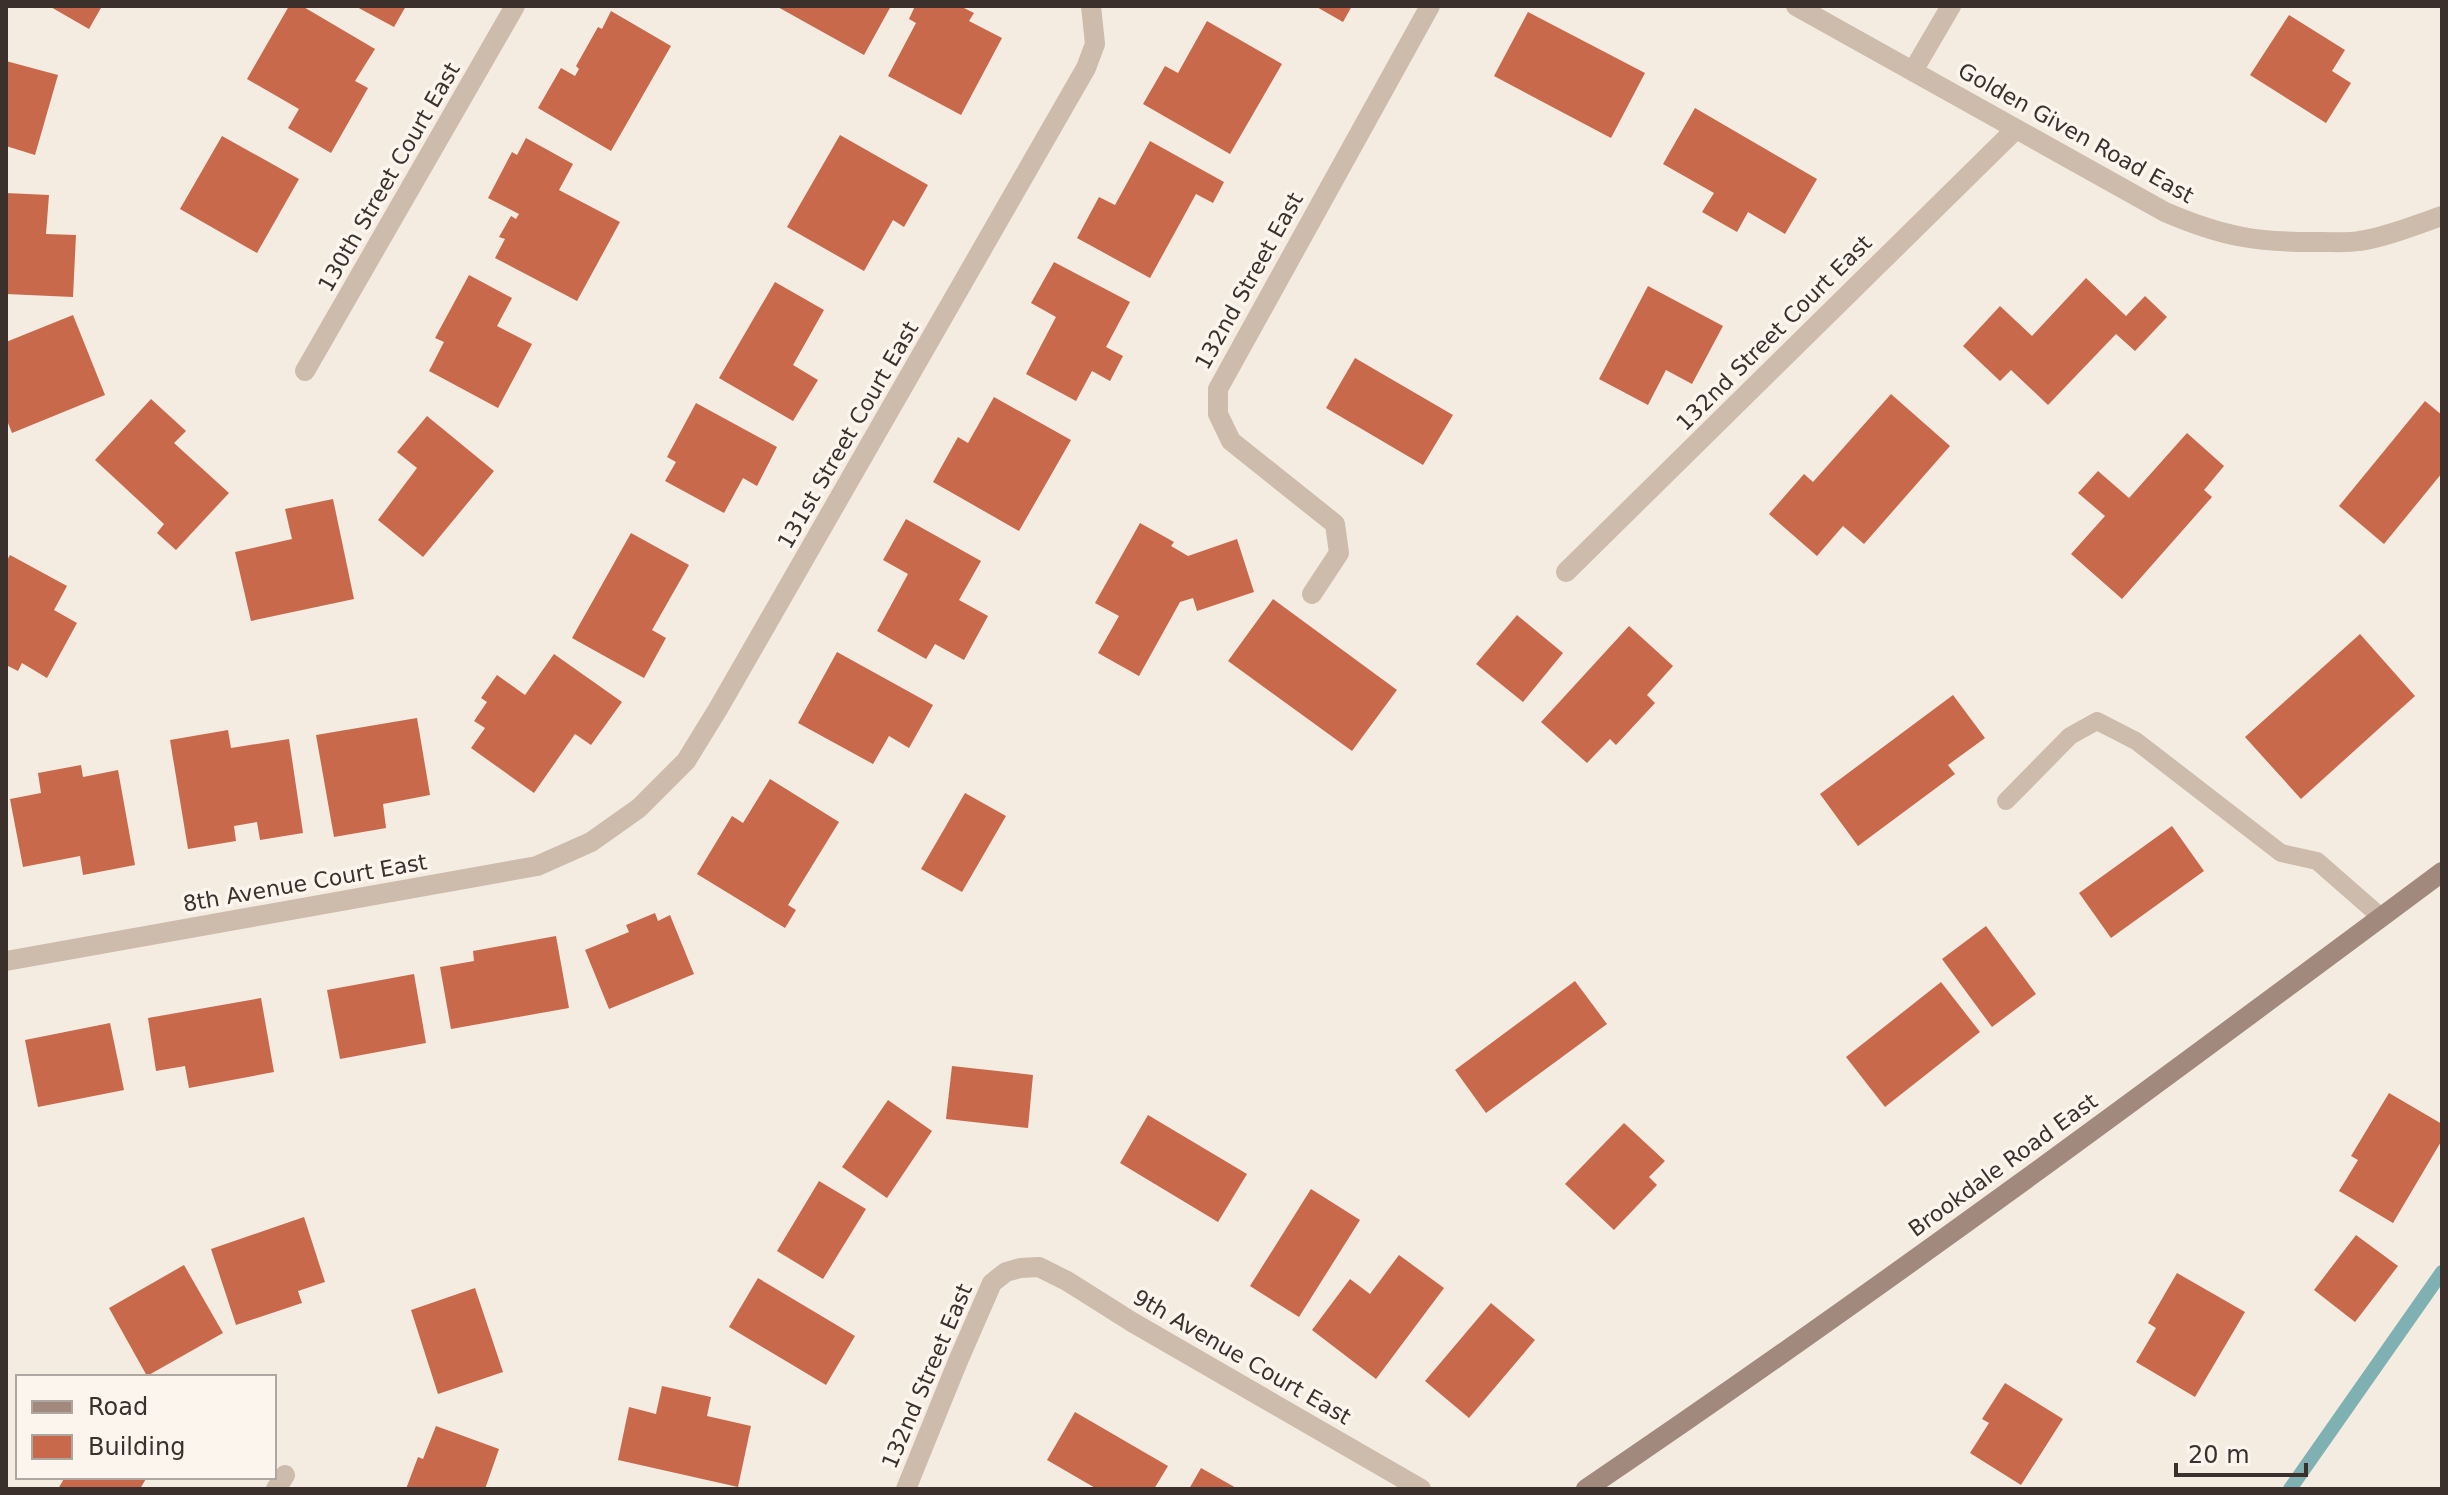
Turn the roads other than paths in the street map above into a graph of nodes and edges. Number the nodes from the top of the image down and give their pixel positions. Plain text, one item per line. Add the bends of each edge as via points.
1 (515, 6) edge
2 (1091, 6) edge
3 (1430, 6) edge
4 (1796, 6) edge
5 (1951, 6) edge
6 (1913, 71) junction
7 (2016, 129) junction
8 (2442, 216) edge
9 (305, 371) dead end
10 (1566, 572) dead end
11 (1312, 594) dead end
12 (2006, 801) dead end
13 (605, 833) joint
14 (2442, 872) edge
15 (2381, 917) junction
16 (6, 961) edge
17 (1039, 1267) joint
18 (906, 1489) edge
19 (1421, 1489) edge
20 (1586, 1489) edge

1 - 9 street, 130th Street Court East
2 - 13 street, 131st Street Court East via 1095,44 1086,68 718,709 686,761
3 - 11 street, 132nd Street East via 1218,389 1218,414 1231,441 1335,524 1339,553
4 - 6 street, Golden Given Road East
5 - 6 street
6 - 7 street, Golden Given Road East
7 - 8 street, Golden Given Road East via 2165,212 2236,237 2276,243 2359,241
7 - 10 street, 132nd Street Court East
12 - 15 lane via 2070,736 2097,721 2136,741 2281,853 2317,861
13 - 16 street, 8th Avenue Court East via 537,866
14 - 15 main road, Brookdale Road East
15 - 20 main road, Brookdale Road East via 1771,1363
17 - 18 street, 132nd Street East via 1006,1272 992,1283
17 - 19 street, 9th Avenue Court East

